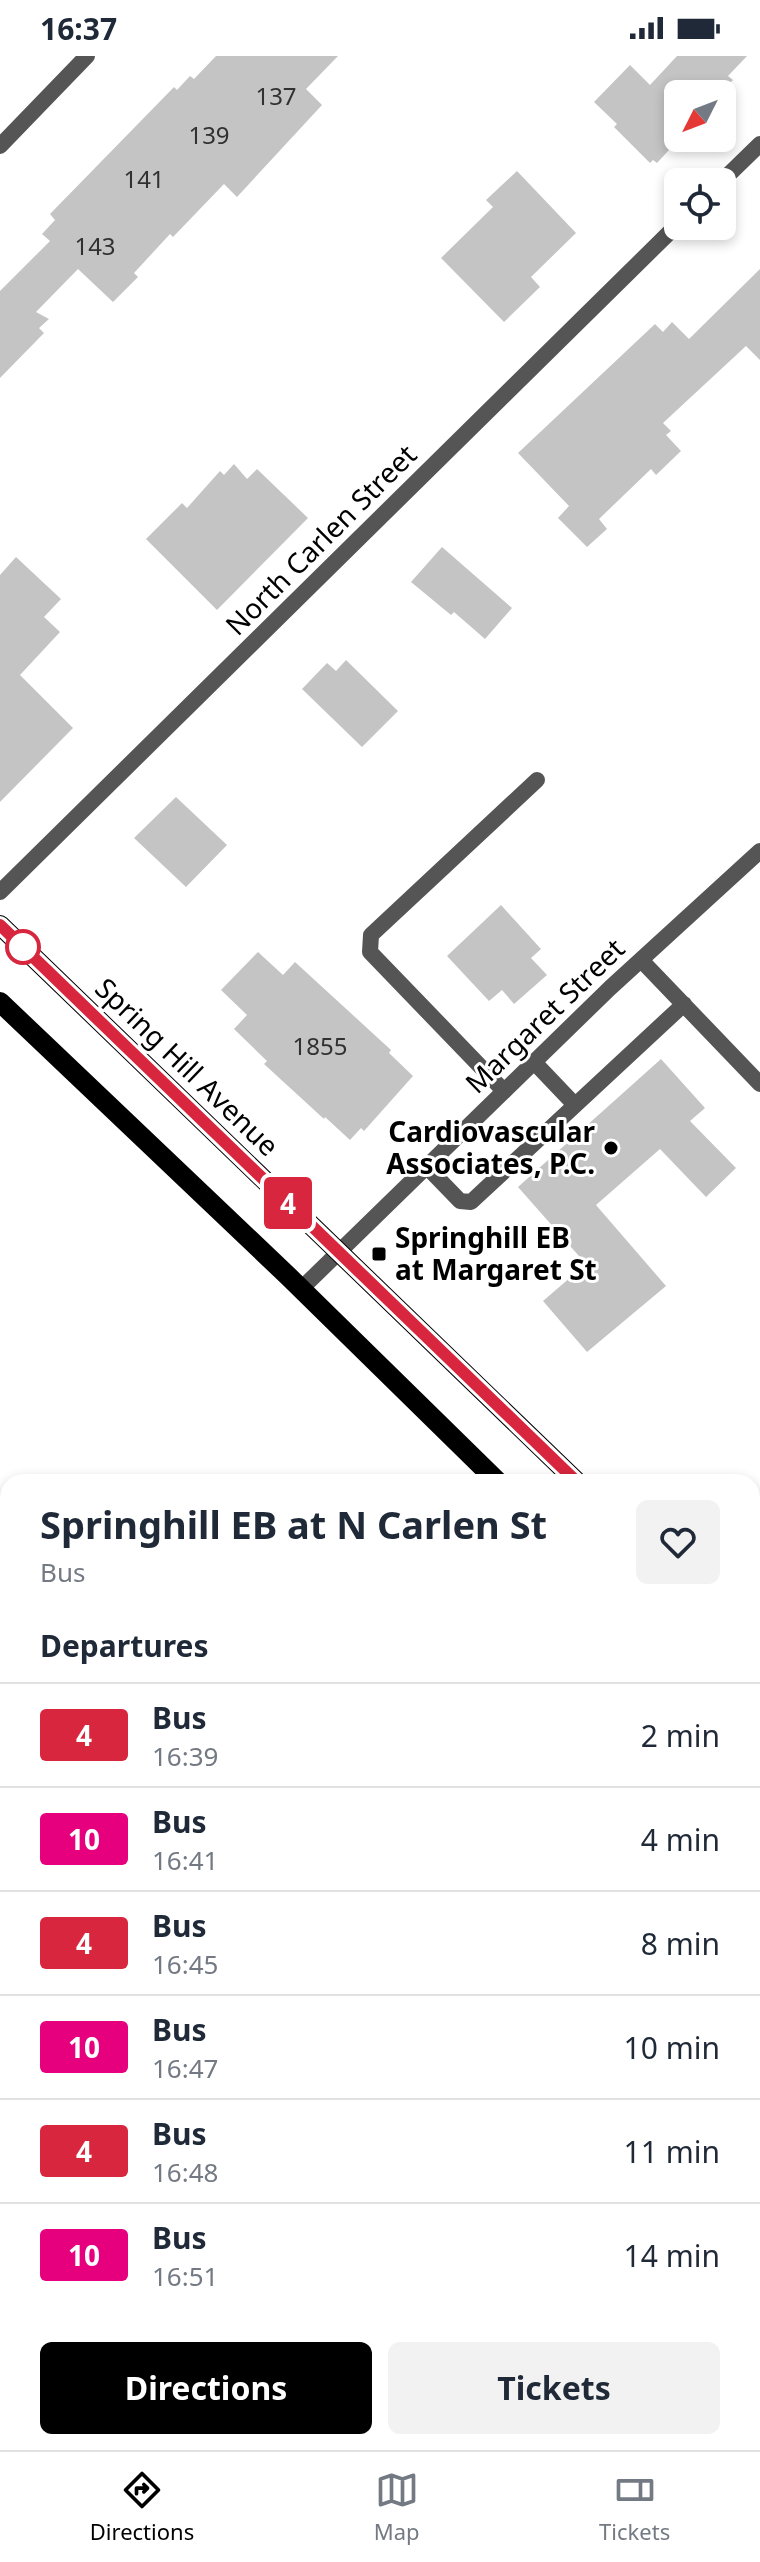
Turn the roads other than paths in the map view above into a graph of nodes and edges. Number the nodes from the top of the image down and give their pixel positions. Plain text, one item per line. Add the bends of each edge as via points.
1 (87, 56) edge
2 (760, 144) edge
3 (0, 146) edge
4 (735, 168) edge
5 (664, 238) edge
6 (537, 780) dead end
7 (760, 851) edge
8 (0, 892) edge
9 (0, 925) edge
10 (641, 960) junction
11 (0, 1002) edge
12 (684, 1004) junction
13 (534, 1062) junction
14 (760, 1084) edge
15 (504, 1091) junction
16 (575, 1105) junction
17 (427, 1167) junction
18 (339, 1252) junction
19 (301, 1289) junction
20 (490, 1474) edge
21 (569, 1474) edge

1 - 3 street
2 - 4 street
5 - 8 street, North Carlen Street
6 - 15 street via 371,935 370,952
7 - 10 street, Margaret Street
9 - 18 main road, Spring Hill Avenue
10 - 12 street
10 - 13 street, Margaret Street
11 - 19 main road
12 - 14 street
12 - 16 street
13 - 15 street, Margaret Street
13 - 16 street
15 - 17 street, Margaret Street
16 - 17 street via 471,1202 460,1201
17 - 18 street, Margaret Street
18 - 19 street, Margaret Street
18 - 21 main road, Spring Hill Avenue
19 - 20 main road

